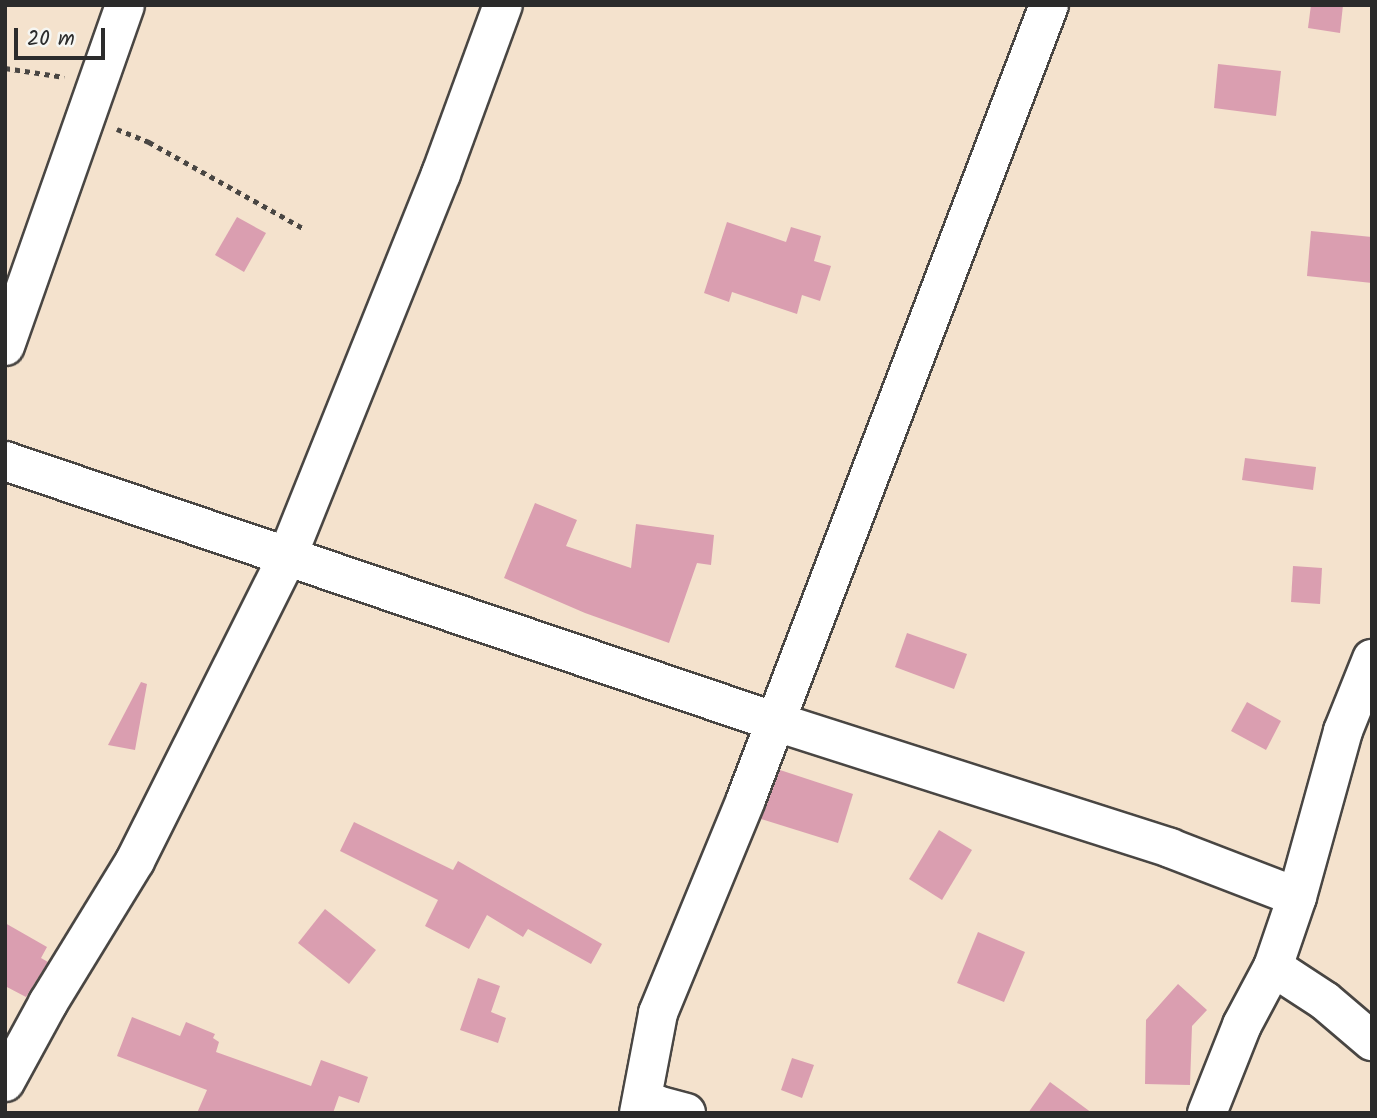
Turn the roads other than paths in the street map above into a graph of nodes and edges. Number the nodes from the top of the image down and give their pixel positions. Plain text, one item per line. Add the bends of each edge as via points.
1 (125, 5) edge
2 (503, 5) edge
3 (1049, 5) edge
4 (5, 346) edge
5 (5, 461) edge
6 (287, 557) junction
7 (1372, 659) edge
8 (774, 722) junction
9 (1297, 897) junction
10 (1273, 967) junction
11 (1372, 1041) edge
12 (5, 1082) edge
13 (640, 1113) edge
14 (686, 1113) edge
15 (1207, 1113) edge

1 - 4 street
2 - 6 street via 441,174
3 - 8 street
5 - 6 street
6 - 8 street
6 - 12 street via 135,861
7 - 9 street via 1343,731
8 - 9 street via 1170,848
8 - 13 street via 658,1013
9 - 10 street
10 - 11 street via 1325,1001
10 - 15 street via 1242,1025
13 - 14 street via 657,1105

